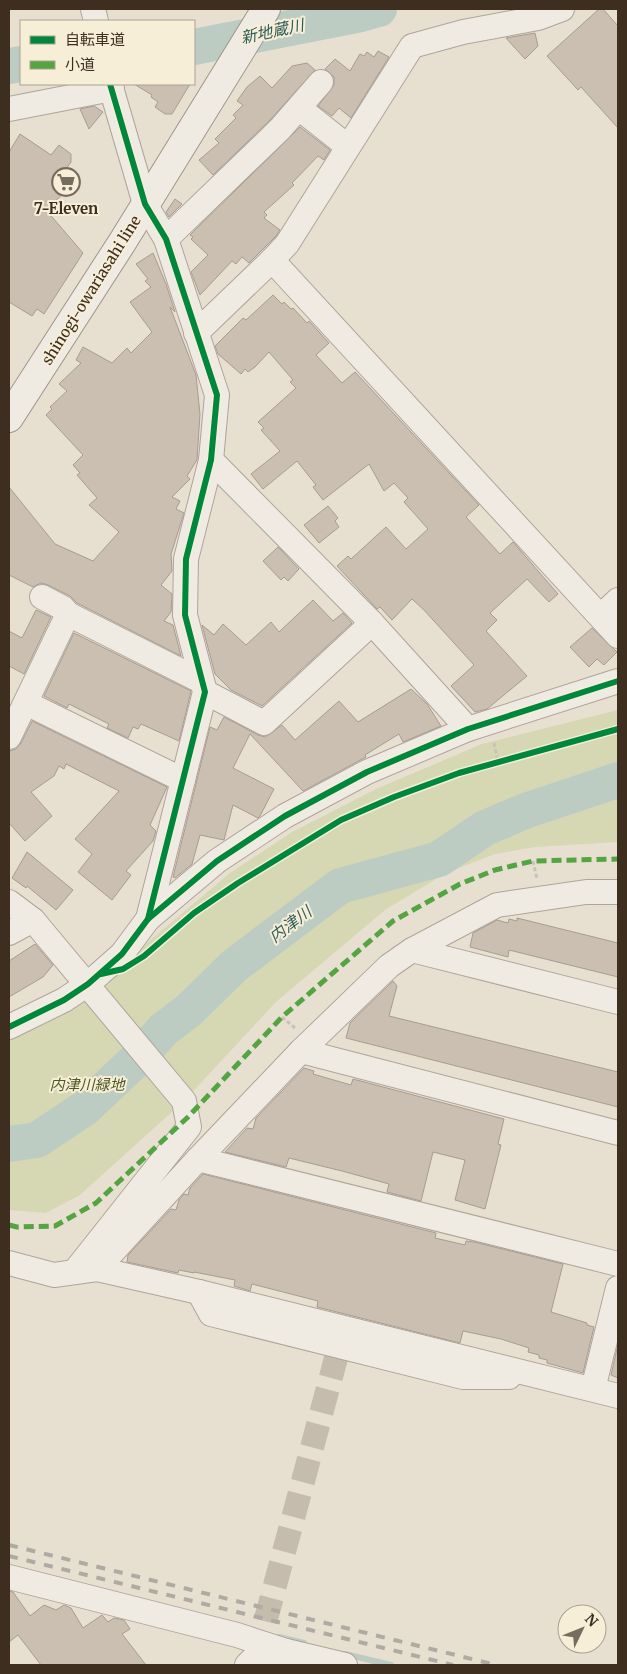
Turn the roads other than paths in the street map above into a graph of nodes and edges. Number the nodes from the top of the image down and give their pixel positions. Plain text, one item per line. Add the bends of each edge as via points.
1 (266, 9) edge
2 (562, 9) edge
3 (321, 82) dead end
4 (111, 86) edge
5 (16, 108) edge
6 (299, 108) junction
7 (9, 128) edge
8 (347, 146) junction
9 (145, 204) junction
10 (166, 238) junction
11 (272, 260) junction
12 (196, 333) junction
13 (9, 418) edge
14 (211, 460) junction
15 (42, 597) dead end
16 (618, 600) edge
17 (68, 614) junction
18 (601, 616) junction
19 (372, 623) junction
20 (618, 636) edge
21 (618, 681) edge
22 (203, 687) junction
23 (26, 703) junction
24 (468, 729) junction
25 (9, 737) edge
26 (183, 780) junction
27 (618, 892) edge
28 (9, 902) edge
29 (32, 920) junction
30 (148, 920) junction
31 (9, 933) edge
32 (412, 950) junction
33 (92, 989) junction
34 (618, 1002) edge
35 (9, 1027) edge
36 (300, 1051) junction
37 (618, 1133) edge
38 (198, 1159) junction
39 (9, 1263) edge
40 (618, 1264) edge
41 (86, 1270) junction
42 (618, 1288) edge
43 (593, 1389) junction
44 (618, 1396) edge
45 (9, 1577) edge
46 (266, 1660) edge
47 (345, 1665) edge

1 - 9 main road, shinogi-owariasahi line
2 - 8 street via 538,18 463,32 412,46
3 - 6 street
4 - 5 street
4 - 9 street
5 - 7 street
6 - 8 street
6 - 10 street
8 - 11 street via 287,244
9 - 10 street
9 - 13 main road, shinogi-owariasahi line
10 - 12 street
11 - 12 street
11 - 18 street
12 - 14 street via 217,395
14 - 19 street
14 - 22 street via 186,559 185,616
15 - 17 street
16 - 18 street
17 - 22 street
17 - 23 street
18 - 20 street
19 - 22 street via 264,723
19 - 24 street
21 - 24 street
22 - 26 street
23 - 25 street
23 - 26 street
24 - 30 street via 367,772 285,816 216,862
26 - 30 street
27 - 32 street via 586,892 497,905
28 - 29 street
29 - 31 street
29 - 33 street
30 - 33 street
32 - 34 street
32 - 36 street via 389,966
33 - 35 street
33 - 41 street via 184,1101 189,1127
36 - 37 street
36 - 38 street
38 - 40 street
38 - 41 street
39 - 41 street via 54,1275
41 - 43 street via 199,1292
42 - 43 street
43 - 44 street
45 - 46 street via 238,1635
46 - 47 street

